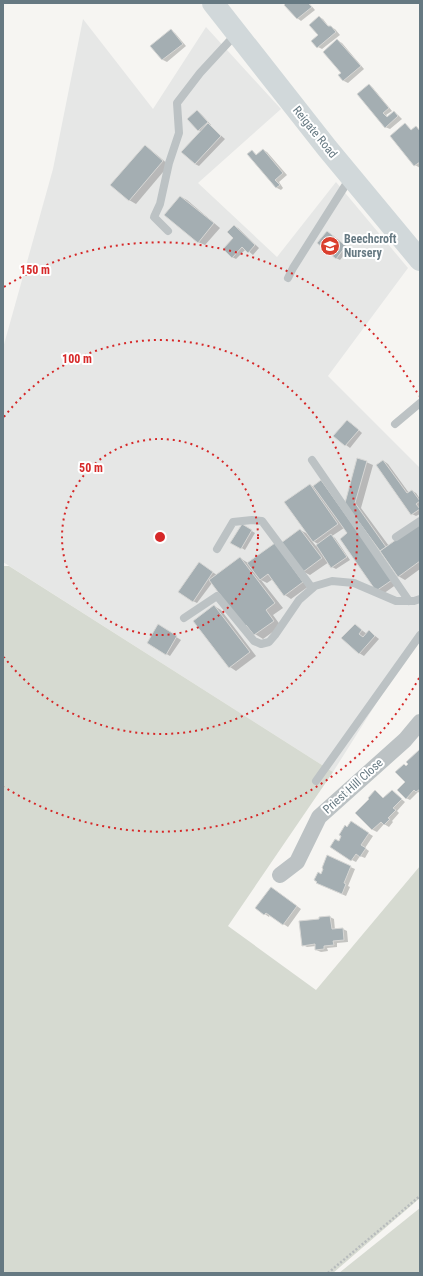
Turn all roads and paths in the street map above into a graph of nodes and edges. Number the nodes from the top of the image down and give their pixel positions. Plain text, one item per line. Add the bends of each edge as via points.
1 (213, 3) edge
2 (237, 33) junction
3 (351, 176) junction
4 (168, 231) dead end
5 (420, 260) edge
6 (288, 278) dead end
7 (420, 404) edge
8 (395, 424) dead end
9 (312, 460) dead end
10 (420, 521) edge
11 (396, 537) dead end
12 (217, 549) dead end
13 (312, 588) junction
14 (420, 599) edge
15 (409, 601) junction
16 (184, 618) dead end
17 (420, 635) edge
18 (420, 722) edge
19 (316, 781) dead end
20 (280, 875) dead end
21 (420, 1196) edge
22 (328, 1273) edge

1 - 2 highway, Reigate Road
2 - 3 highway, Reigate Road
2 - 4 lane via 200,73 177,103 179,133 160,204 154,217
3 - 5 highway, Reigate Road
3 - 6 lane
7 - 8 lane
9 - 15 lane
10 - 11 lane
12 - 13 lane via 234,522 262,521
13 - 15 lane via 332,581 354,583 396,601
13 - 16 lane via 299,600 269,642 261,644 254,641 217,596
14 - 15 lane
17 - 19 lane
18 - 20 street, Priest Hill Close via 405,740 319,817 297,862
21 - 22 path

